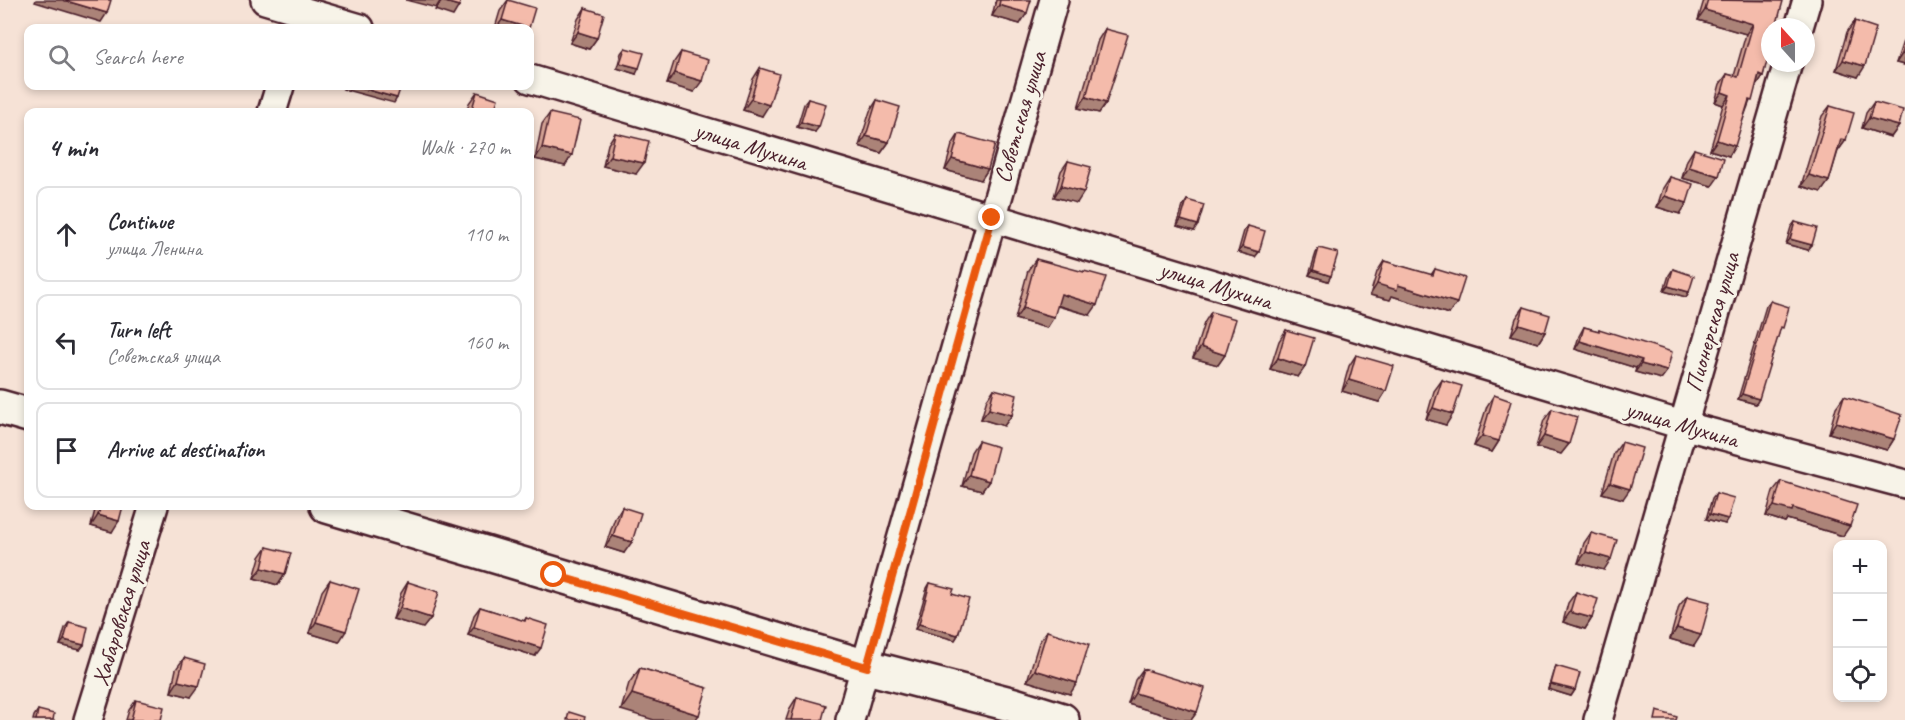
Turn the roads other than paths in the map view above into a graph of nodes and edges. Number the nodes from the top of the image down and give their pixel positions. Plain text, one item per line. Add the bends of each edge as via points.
1 (265, 0) edge
2 (1054, 0) edge
3 (1807, 0) edge
4 (301, 13) edge
5 (1802, 18) edge
6 (344, 24) edge
7 (1785, 72) edge
8 (534, 81) edge
9 (279, 90) edge
10 (273, 108) edge
11 (992, 218) junction
12 (0, 407) edge
13 (24, 414) edge
14 (1682, 425) junction
15 (1905, 484) edge
16 (153, 510) edge
17 (340, 510) edge
18 (867, 667) junction
19 (88, 720) edge
20 (850, 720) edge
21 (1062, 720) edge
22 (1598, 720) edge

1 - 4 street
2 - 11 street, Советская улица
3 - 5 street
4 - 6 street
7 - 14 street, Пионерская улица
8 - 11 street, улица Мухина
9 - 10 street
11 - 14 street, улица Мухина
11 - 18 street, Советская улица
12 - 13 main road
14 - 15 street, улица Мухина
14 - 22 street, Пионерская улица
16 - 19 street, Хабаровская улица
17 - 18 main road
18 - 20 street, Советская улица
18 - 21 main road

